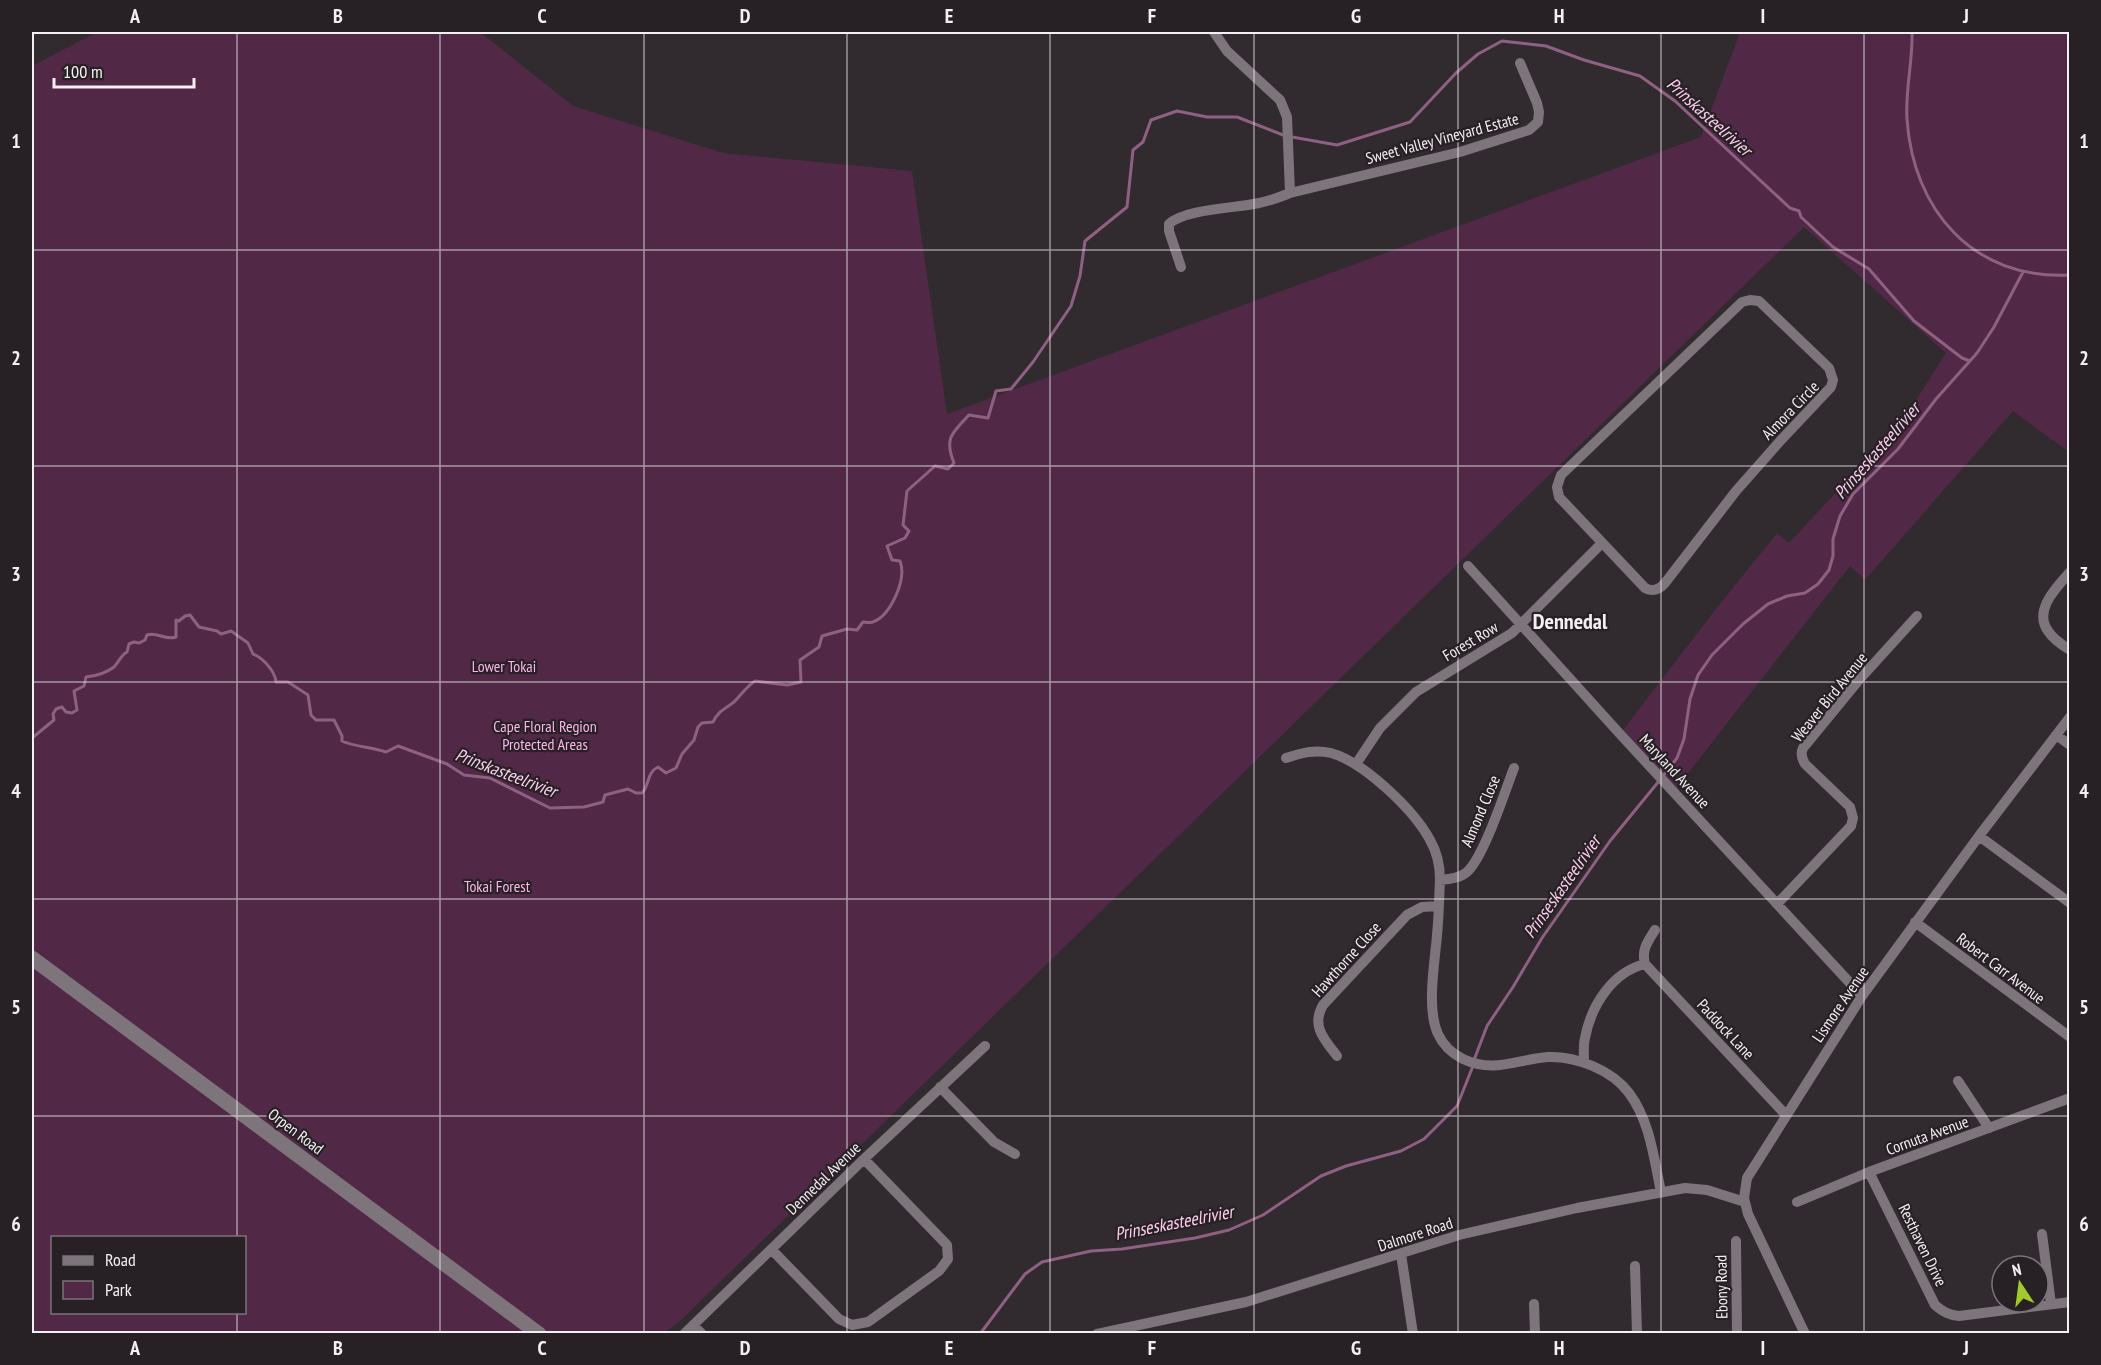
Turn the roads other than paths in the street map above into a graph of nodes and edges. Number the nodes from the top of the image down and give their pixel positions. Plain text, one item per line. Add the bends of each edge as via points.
1 (1214, 32) edge
2 (1520, 63) dead end
3 (1290, 193) junction
4 (1181, 267) dead end
5 (1601, 544) junction
6 (1468, 566) dead end
7 (2070, 572) edge
8 (1917, 616) dead end
9 (1521, 625) junction
10 (2070, 650) edge
11 (2070, 717) edge
12 (2056, 735) junction
13 (2070, 745) edge
14 (1286, 758) dead end
15 (1356, 764) junction
16 (1514, 768) dead end
17 (1979, 836) junction
18 (1440, 880) junction
19 (2070, 903) edge
20 (1777, 904) junction
21 (1438, 906) junction
22 (1915, 922) junction
23 (1655, 930) dead end
24 (32, 958) edge
25 (1645, 964) junction
26 (1862, 996) junction
27 (2070, 1037) edge
28 (986, 1046) dead end
29 (1337, 1056) dead end
30 (1584, 1062) junction
31 (1958, 1081) dead end
32 (940, 1087) junction
33 (2070, 1098) edge
34 (1785, 1114) junction
35 (1989, 1128) junction
36 (1015, 1154) dead end
37 (864, 1159) junction
38 (1869, 1172) junction
39 (1661, 1192) junction
40 (1744, 1202) junction
41 (1797, 1202) dead end
42 (2042, 1234) dead end
43 (1736, 1241) dead end
44 (772, 1250) junction
45 (1401, 1254) junction
46 (1635, 1266) dead end
47 (2070, 1302) edge
48 (1534, 1304) dead end
49 (2051, 1304) junction
50 (693, 1324) junction
51 (539, 1334) edge
52 (684, 1334) edge
53 (702, 1334) edge
54 (1097, 1334) edge
55 (1413, 1334) edge
56 (1535, 1334) edge
57 (1637, 1334) edge
58 (1737, 1334) edge
59 (1804, 1334) edge

1 - 3 street via 1227,51 1284,107
2 - 3 street, Sweet Valley Vineyard Estate via 1539,112 1538,122 1529,130 1460,152
3 - 4 street, Sweet Valley Vineyard Estate via 1174,219 1169,231
5 - 5 street, Almora Circle via 1559,497 1561,475 1742,302 1759,302 1828,368 1832,387 1736,491 1661,588 1645,588
5 - 9 street, Forest Row
6 - 9 street, Maryland Avenue
7 - 10 street via 2052,594 2043,619 2048,632
8 - 20 street, Weaver Bird Avenue via 1801,752 1805,764 1850,807 1853,818 1851,826
9 - 15 street, Forest Row via 1416,692 1380,728
9 - 20 street, Maryland Avenue
11 - 12 street, Lismore Avenue
12 - 13 street
12 - 17 street, Lismore Avenue
14 - 15 street via 1316,751
15 - 18 street via 1422,826 1436,852
16 - 18 street, Almond Close via 1470,869 1458,877
17 - 19 street
17 - 22 street, Lismore Avenue
18 - 21 street
20 - 26 street, Maryland Avenue
21 - 29 street, Hawthorne Close via 1422,907 1407,915 1323,1005 1318,1026
21 - 30 street via 1433,1010 1437,1033 1449,1050 1485,1066 1548,1057
22 - 26 street, Lismore Avenue
22 - 27 street, Robert Carr Avenue
23 - 25 street via 1644,949
24 - 51 main road, Orpen Road
25 - 30 street via 1615,980 1599,999 1585,1038
25 - 34 street, Paddock Lane
26 - 34 street, Lismore Avenue
28 - 32 street, Dennedal Avenue
30 - 39 street via 1619,1082 1638,1107 1647,1127
31 - 35 street
32 - 36 street via 994,1142
32 - 37 street, Dennedal Avenue
33 - 35 street, Cornuta Avenue
34 - 40 street, Lismore Avenue via 1747,1178
35 - 38 street, Cornuta Avenue
37 - 44 street, Dennedal Avenue
37 - 44 street via 947,1245 948,1259 939,1270 868,1322 852,1325 839,1319
38 - 41 street, Cornuta Avenue
38 - 49 street, Resthaven Drive via 1941,1311 1959,1316
39 - 40 street, Dalmore Road via 1696,1188
39 - 45 street, Dalmore Road via 1459,1235
40 - 59 street
42 - 49 street
43 - 58 street, Ebony Road
44 - 50 street, Dennedal Avenue
45 - 54 street, Dalmore Road via 1246,1302
45 - 55 street
46 - 57 street
47 - 49 street, Resthaven Drive
48 - 56 street
50 - 52 street, Dennedal Avenue
50 - 53 street

